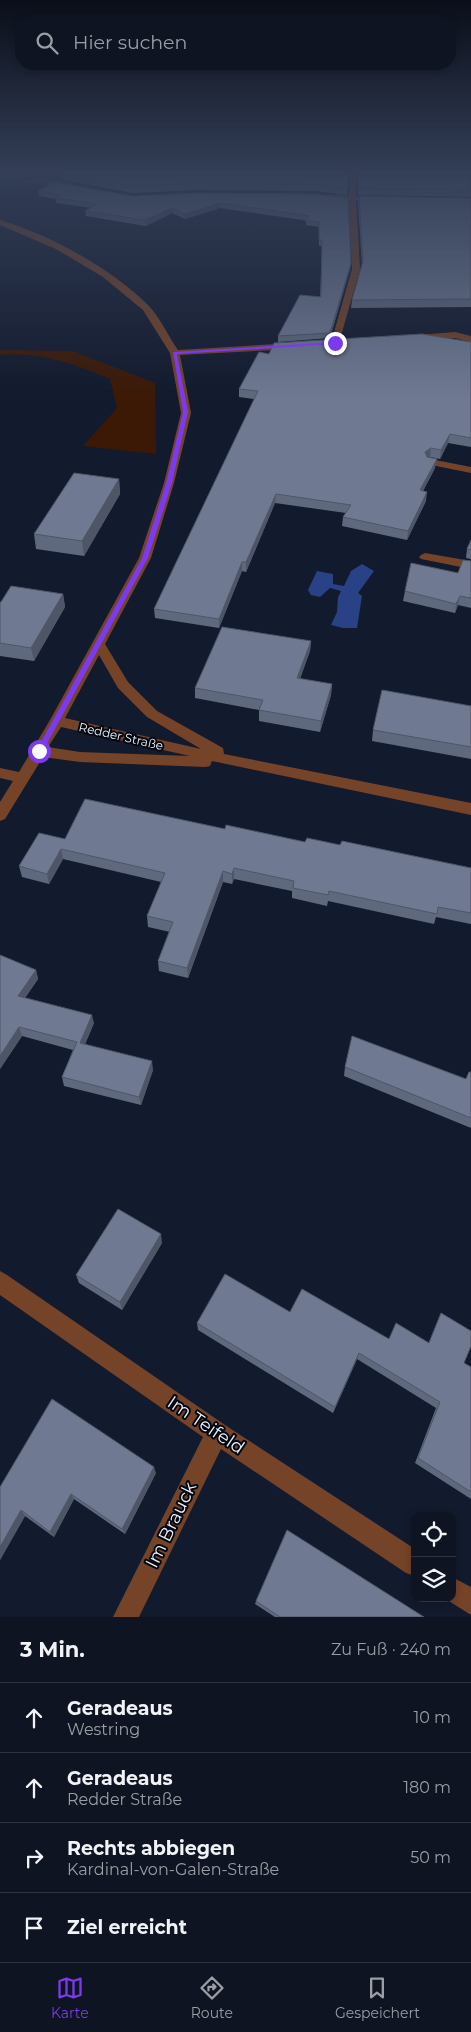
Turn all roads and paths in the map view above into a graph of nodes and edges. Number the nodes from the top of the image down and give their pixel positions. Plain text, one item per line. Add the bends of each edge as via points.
1 (56, 246) edge
2 (355, 246) edge
3 (471, 331) edge
4 (455, 335) junction
5 (409, 338) edge
6 (471, 338) edge
7 (335, 343) edge
8 (307, 345) edge
9 (175, 353) junction
10 (430, 462) edge
11 (471, 470) edge
12 (425, 557) dead end
13 (471, 565) edge
14 (98, 643) junction
15 (57, 721) junction
16 (39, 751) junction
17 (237, 762) junction
18 (0, 773) edge
19 (23, 778) junction
20 (471, 809) edge
21 (0, 815) edge
22 (0, 1282) edge
23 (217, 1433) junction
24 (411, 1561) edge
25 (456, 1592) edge
26 (471, 1602) edge
27 (126, 1617) edge

1 - 9 street, Redder Straße via 106,275 146,308
2 - 7 street via 356,269
3 - 4 street
4 - 5 street
4 - 6 street
8 - 9 street
9 - 14 street, Redder Straße via 186,412 169,483 145,558
10 - 11 street
12 - 13 street
14 - 15 street, Redder Straße
14 - 17 street via 123,686 152,714
15 - 16 street
15 - 17 street, Redder Straße
16 - 17 street via 80,756
16 - 19 street
17 - 20 street, Redder Straße
18 - 19 street
19 - 21 street
22 - 23 street, Im Teifeld
23 - 24 street, Im Teifeld
23 - 27 street, Im Brauck
25 - 26 street

